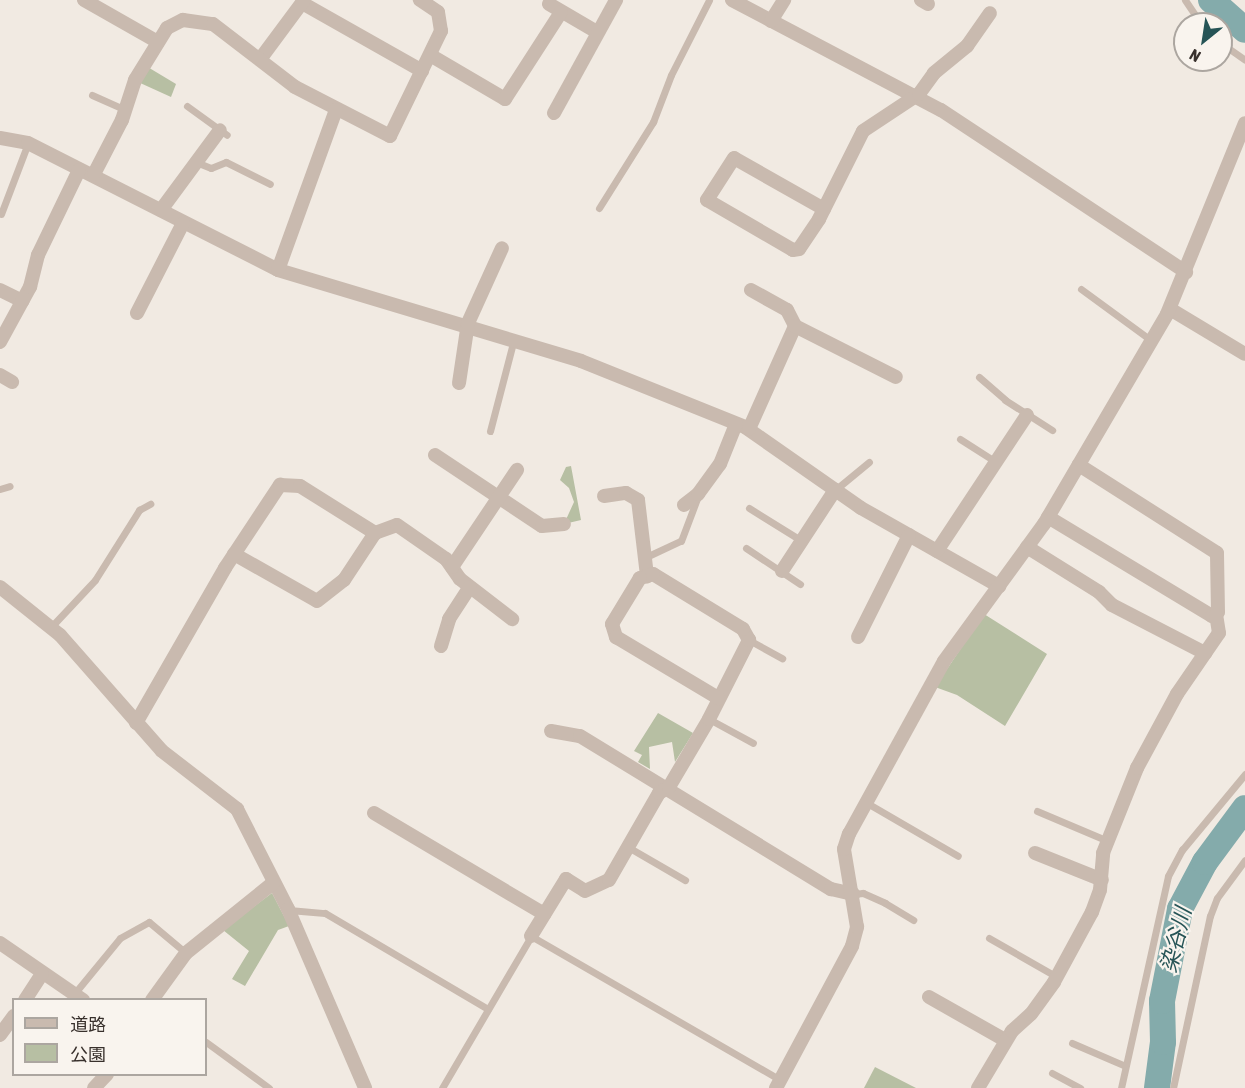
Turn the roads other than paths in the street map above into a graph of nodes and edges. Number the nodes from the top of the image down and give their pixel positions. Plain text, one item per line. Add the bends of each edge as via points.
1 (84, 0) edge
2 (420, 0) edge
3 (616, 0) edge
4 (709, 0) edge
5 (732, 0) edge
6 (784, 0) edge
7 (303, 1) edge
8 (549, 4) dead end
9 (561, 12) junction
10 (990, 13) dead end
11 (771, 21) junction
12 (597, 32) junction
13 (158, 42) junction
14 (430, 55) junction
15 (261, 58) junction
16 (422, 71) junction
17 (92, 95) dead end
18 (913, 96) junction
19 (187, 106) dead end
20 (126, 110) junction
21 (336, 110) junction
22 (554, 112) dead end
23 (1245, 123) edge
24 (224, 133) joint
25 (0, 138) edge
26 (28, 142) junction
27 (196, 162) junction
28 (79, 170) junction
29 (94, 174) junction
30 (270, 184) dead end
31 (599, 208) dead end
32 (824, 209) junction
33 (161, 210) junction
34 (1, 214) edge
35 (183, 223) junction
36 (502, 248) dead end
37 (278, 270) junction
38 (1186, 272) junction
39 (1081, 289) dead end
40 (0, 290) edge
41 (751, 290) dead end
42 (23, 301) junction
43 (1170, 309) junction
44 (137, 313) dead end
45 (468, 324) junction
46 (795, 326) junction
47 (1152, 341) junction
48 (0, 342) edge
49 (513, 343) junction
50 (1245, 354) edge
51 (896, 376) dead end
52 (980, 377) dead end
53 (459, 383) dead end
54 (1027, 415) junction
55 (743, 426) junction
56 (1052, 430) dead end
57 (490, 431) dead end
58 (960, 439) dead end
59 (435, 455) dead end
60 (869, 462) dead end
61 (996, 462) junction
62 (1080, 465) junction
63 (517, 470) dead end
64 (10, 486) dead end
65 (0, 489) edge
66 (835, 490) junction
67 (698, 494) junction
68 (604, 496) dead end
69 (498, 497) junction
70 (150, 504) dead end
71 (684, 504) dead end
72 (749, 508) dead end
73 (1048, 517) junction
74 (564, 524) dead end
75 (375, 533) junction
76 (909, 535) junction
77 (802, 541) junction
78 (1027, 547) junction
79 (746, 548) dead end
80 (937, 551) junction
81 (234, 554) junction
82 (646, 557) junction
83 (452, 567) junction
84 (782, 571) junction
85 (646, 576) junction
86 (800, 584) dead end
87 (999, 586) junction
88 (0, 587) edge
89 (470, 587) junction
90 (1216, 615) junction
91 (512, 619) dead end
92 (51, 627) junction
93 (858, 637) dead end
94 (749, 640) junction
95 (441, 646) dead end
96 (1205, 653) junction
97 (782, 658) dead end
98 (718, 698) junction
99 (709, 719) junction
100 (136, 723) junction
101 (551, 731) dead end
102 (753, 743) dead end
103 (1245, 774) edge
104 (669, 787) junction
105 (867, 802) junction
106 (1037, 811) dead end
107 (375, 813) dead end
108 (1108, 841) junction
109 (628, 847) junction
110 (1035, 853) dead end
111 (958, 856) dead end
112 (1245, 860) edge
113 (685, 880) dead end
114 (1102, 880) junction
115 (273, 883) junction
116 (853, 894) junction
117 (288, 909) junction
118 (544, 914) junction
119 (913, 920) dead end
120 (531, 936) junction
121 (990, 938) dead end
122 (0, 943) edge
123 (186, 953) junction
124 (42, 974) junction
125 (1057, 977) junction
126 (929, 996) dead end
127 (78, 997) edge
128 (26, 998) edge
129 (153, 998) edge
130 (488, 1009) junction
131 (1005, 1040) junction
132 (207, 1043) edge
133 (1072, 1043) dead end
134 (1123, 1065) junction
135 (1052, 1073) dead end
136 (105, 1076) edge
137 (778, 1084) edge
138 (94, 1088) edge
139 (269, 1088) edge
140 (365, 1088) edge
141 (442, 1088) edge
142 (978, 1088) edge
143 (1080, 1088) edge
144 (1121, 1088) edge
145 (1173, 1088) edge

1 - 13 street
2 - 14 street via 435,9 441,21
3 - 12 street
4 - 31 lane via 671,75 653,122
5 - 11 street
6 - 11 street
7 - 15 street
7 - 16 street
8 - 9 street
9 - 12 street
9 - 14 street via 505,99
10 - 18 street via 960,53
11 - 18 street
12 - 22 street
13 - 15 street via 175,22 204,20
13 - 20 street via 135,80
14 - 16 street
15 - 21 street via 295,87
16 - 21 street via 390,136
17 - 20 lane
18 - 32 street via 864,131
18 - 38 street via 1020,160
19 - 24 lane
20 - 29 street
21 - 37 street
23 - 38 street
24 - 27 street
25 - 26 street
26 - 28 street
26 - 34 lane
27 - 30 lane via 211,168 226,162
27 - 33 street
28 - 29 street
28 - 42 street via 38,255
29 - 33 street
32 - 32 street via 799,249 793,250 707,200 734,158
33 - 35 street
35 - 37 street
35 - 44 street
36 - 45 street
37 - 45 street
38 - 43 street
39 - 47 lane
40 - 42 street
41 - 46 street via 787,310
42 - 48 street
43 - 47 street
43 - 50 street
45 - 49 street
45 - 53 street
46 - 51 street
46 - 55 street
47 - 62 street
49 - 55 street via 587,363
49 - 57 lane
52 - 54 lane
54 - 56 lane
54 - 61 street
55 - 66 street
55 - 67 street
58 - 61 lane
59 - 69 street
60 - 66 lane
61 - 80 street
62 - 73 street
62 - 90 street via 1217,553 1220,608
63 - 69 street
64 - 65 lane
66 - 76 street
66 - 77 street
67 - 71 street
67 - 82 lane via 697,506 681,541
68 - 82 street via 626,493 638,500
69 - 74 street via 542,526
69 - 83 street
70 - 92 lane via 139,510 95,580
72 - 77 lane
73 - 78 street
73 - 90 street
75 - 81 street via 344,580 317,601
75 - 81 street via 300,486 284,483
75 - 83 street via 397,525
76 - 80 street
76 - 93 street
77 - 84 street
78 - 87 street
78 - 96 street via 1099,592 1112,606
79 - 84 lane
80 - 87 street
81 - 100 street
82 - 85 street
83 - 89 street
84 - 86 lane
85 - 94 street via 652,574 743,629
85 - 98 street via 640,578 612,624 616,637
87 - 105 street via 944,661
88 - 92 street
89 - 91 street
89 - 95 street via 446,624
90 - 96 street via 1219,633
92 - 100 street
94 - 97 lane
94 - 98 street
96 - 108 street via 1149,744
98 - 99 street
99 - 102 lane
99 - 104 street
100 - 115 street via 176,764 237,809
101 - 104 street via 580,736
103 - 134 lane via 1182,850 1168,876
104 - 109 street via 659,793
104 - 116 street via 831,889
105 - 111 lane
105 - 116 street via 844,849
106 - 108 lane
107 - 118 street
108 - 114 street via 1103,853
109 - 113 lane
109 - 118 street via 609,880 585,891 566,879
110 - 114 street
112 - 145 lane via 1217,898 1210,916
114 - 125 street via 1098,900
115 - 117 street
115 - 123 street
116 - 119 lane via 863,893
116 - 137 street via 857,927 852,946
117 - 130 lane via 325,913
117 - 140 street
118 - 120 street
120 - 130 lane
120 - 137 lane
121 - 125 lane
122 - 124 street
123 - 127 lane via 148,922 120,938
123 - 129 street
124 - 127 street
124 - 128 street
125 - 131 street via 1037,1007
126 - 131 street
130 - 141 lane
131 - 142 street
132 - 139 lane
133 - 134 lane
134 - 144 lane
135 - 143 lane
136 - 138 street

